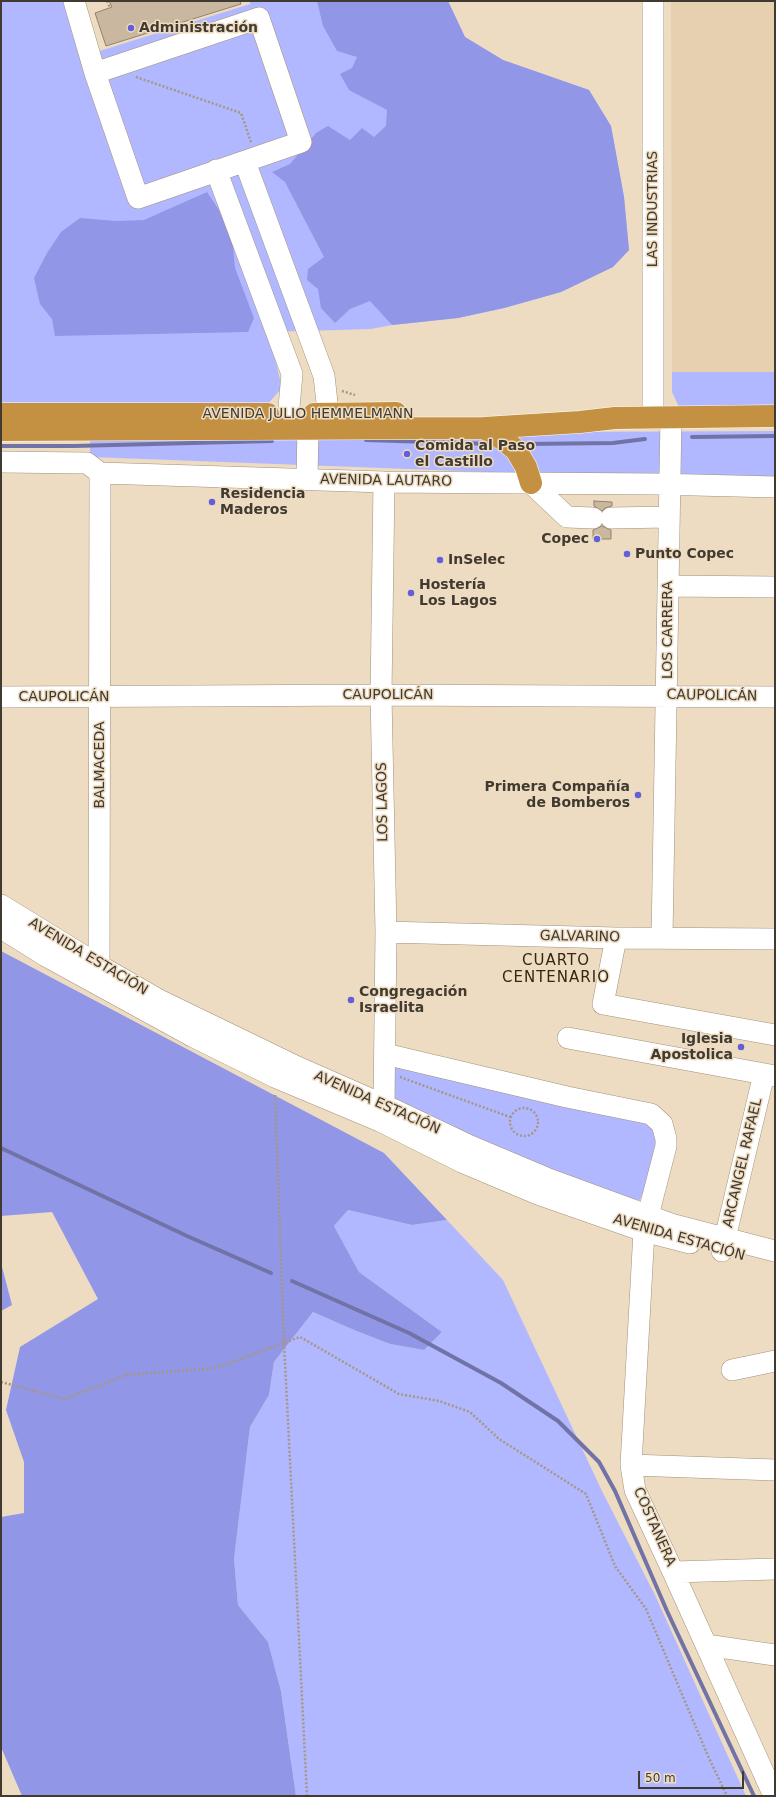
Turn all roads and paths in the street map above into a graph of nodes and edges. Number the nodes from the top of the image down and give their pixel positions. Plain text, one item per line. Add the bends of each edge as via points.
1 (74, 1) edge
2 (107, 1) edge
3 (653, 1) edge
4 (110, 8) dead end
5 (95, 73) junction
6 (245, 162) junction
7 (216, 170) junction
8 (1, 414) edge
9 (775, 416) edge
10 (662, 417) junction
11 (615, 418) junction
12 (329, 421) junction
13 (295, 424) junction
14 (484, 428) junction
15 (1, 430) edge
16 (1, 462) edge
17 (100, 473) junction
18 (307, 479) junction
19 (384, 482) junction
20 (530, 483) junction
21 (670, 484) junction
22 (775, 487) edge
23 (669, 517) junction
24 (668, 586) junction
25 (775, 587) edge
26 (381, 695) junction
27 (667, 696) junction
28 (1, 697) edge
29 (100, 697) junction
30 (775, 697) edge
31 (3, 910) edge
32 (1, 928) edge
33 (386, 932) junction
34 (616, 938) junction
35 (662, 938) junction
36 (729, 939) junction
37 (775, 939) edge
38 (775, 952) edge
39 (100, 975) junction
40 (775, 1035) edge
41 (568, 1038) dead end
42 (385, 1063) junction
43 (770, 1075) edge
44 (275, 1077) junction
45 (382, 1113) junction
46 (510, 1117) junction
47 (646, 1223) junction
48 (724, 1245) junction
49 (775, 1251) edge
50 (775, 1264) edge
51 (284, 1343) junction
52 (775, 1361) edge
53 (732, 1370) dead end
54 (1, 1382) edge
55 (631, 1466) junction
56 (775, 1470) edge
57 (775, 1569) edge
58 (674, 1572) junction
59 (706, 1645) junction
60 (775, 1655) edge
61 (307, 1796) edge
62 (727, 1796) edge
63 (774, 1796) edge

1 - 5 street
2 - 4 path
3 - 10 street, LAS INDUSTRIAS
5 - 6 street via 259,18 301,142
5 - 7 street via 138,198
6 - 7 street
6 - 12 street via 324,376
7 - 13 street via 292,374
8 - 13 highway, AVENIDA JULIO HEMMELMANN
9 - 10 highway, AVENIDA JULIO HEMMELMANN
10 - 11 highway, AVENIDA JULIO HEMMELMANN
10 - 21 street, LOS CARRERA
11 - 12 highway, AVENIDA JULIO HEMMELMANN via 579,411
11 - 14 highway, AVENIDA JULIO HEMMELMANN
12 - 13 highway, AVENIDA JULIO HEMMELMANN
12 - 14 highway, AVENIDA JULIO HEMMELMANN
13 - 15 highway, AVENIDA JULIO HEMMELMANN
13 - 18 street
14 - 20 highway via 516,450 526,467
16 - 17 street, AVENIDA LAUTARO via 87,463
17 - 18 street, AVENIDA LAUTARO
17 - 29 street, BALMACEDA
18 - 19 street, AVENIDA LAUTARO
19 - 20 street, AVENIDA LAUTARO
19 - 26 street, LOS LAGOS
20 - 21 street, AVENIDA LAUTARO
20 - 23 street via 567,517
21 - 22 street, AVENIDA LAUTARO
21 - 23 street, LOS CARRERA
23 - 24 street, LOS CARRERA
24 - 25 street
24 - 27 street, LOS CARRERA
26 - 27 street, CAUPOLICÁN
26 - 29 street, CAUPOLICÁN
26 - 33 street, LOS LAGOS
27 - 30 street, CAUPOLICÁN
27 - 35 street, LOS CARRERA
28 - 29 street, CAUPOLICÁN
29 - 39 street, BALMACEDA
31 - 39 street, AVENIDA ESTACIÓN
32 - 39 street, AVENIDA ESTACIÓN via 46,956
33 - 34 street, GALVARINO
33 - 42 street, LOS LAGOS
34 - 35 street, GALVARINO
34 - 40 street via 603,1004
35 - 36 street, GALVARINO
36 - 37 street, GALVARINO
36 - 38 street
39 - 44 street, AVENIDA ESTACIÓN via 194,1037
39 - 45 street, AVENIDA ESTACIÓN via 161,1001
41 - 43 street
42 - 45 street, LOS LAGOS
42 - 46 path
42 - 47 street, COSTANERA via 651,1114 662,1124 666,1139
43 - 48 street, ARCANGEL RAFAEL
44 - 45 street, AVENIDA ESTACIÓN
44 - 51 path
45 - 47 street, AVENIDA ESTACIÓN via 462,1162 531,1191
46 - 46 path via 512,1130 520,1136 534,1133 538,1125 534,1112 526,1108 517,1110
47 - 48 street, AVENIDA ESTACIÓN
47 - 55 street, COSTANERA
48 - 49 street, AVENIDA ESTACIÓN
48 - 50 street, AVENIDA ESTACIÓN
51 - 54 path via 216,1368 126,1375 65,1399
51 - 61 path
51 - 62 path via 300,1337 399,1394 439,1401 470,1412 500,1439 586,1494 615,1566 646,1609
52 - 53 street
55 - 56 street
55 - 58 street, COSTANERA via 635,1490
57 - 58 street
58 - 59 street, COSTANERA
59 - 60 street
59 - 63 street, COSTANERA

